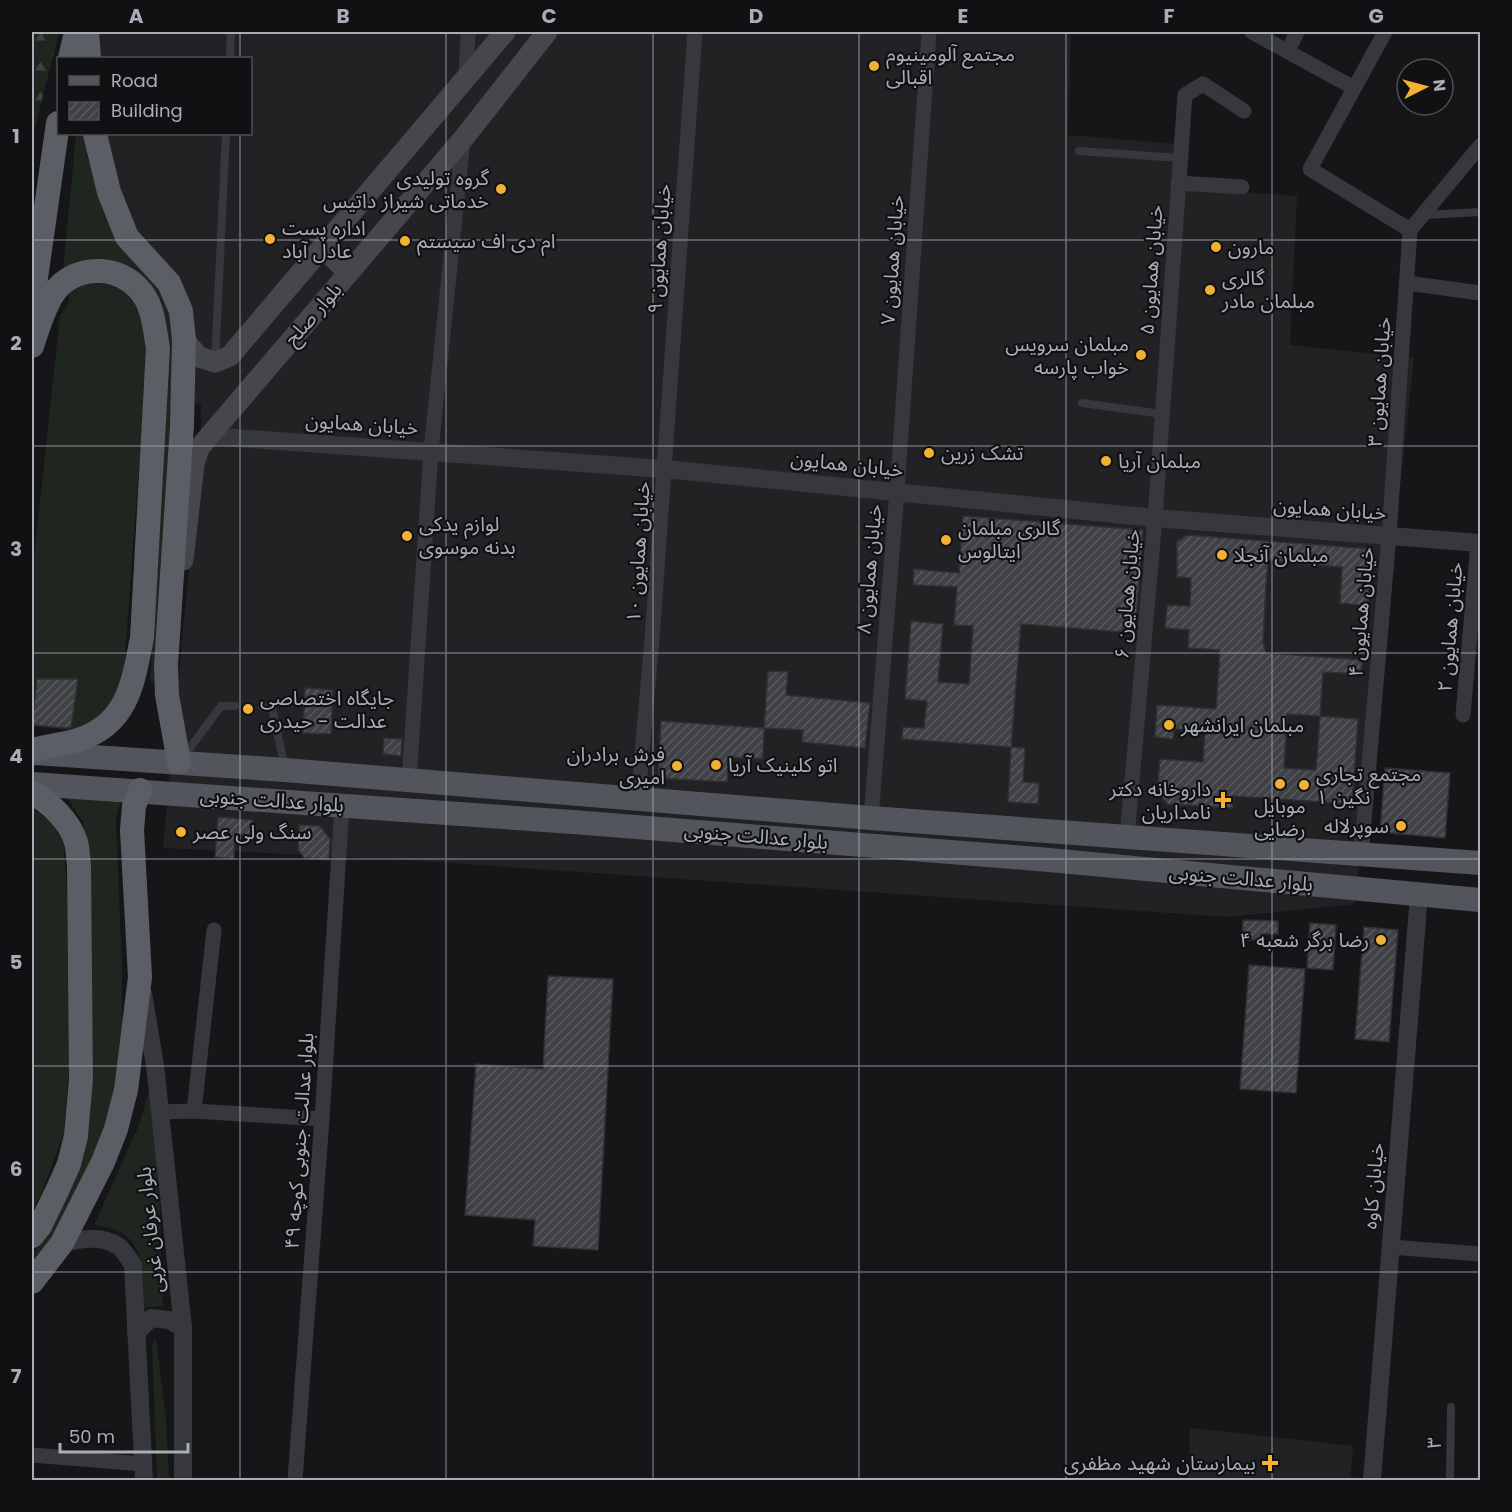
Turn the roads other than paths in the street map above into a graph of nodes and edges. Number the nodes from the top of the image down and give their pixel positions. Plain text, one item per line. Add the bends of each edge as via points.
1 (76, 32) edge
2 (87, 32) edge
3 (231, 32) edge
4 (468, 32) edge
5 (505, 32) edge
6 (547, 32) edge
7 (695, 32) edge
8 (929, 32) edge
9 (1252, 32) edge
10 (1297, 32) edge
11 (1385, 32) edge
12 (1288, 51) junction
13 (70, 57) edge
14 (89, 57) edge
15 (230, 57) edge
16 (466, 78) junction
17 (1354, 88) junction
18 (1244, 111) dead end
19 (57, 130) edge
20 (95, 135) edge
21 (226, 135) edge
22 (463, 139) junction
23 (1480, 146) edge
24 (1079, 151) dead end
25 (1180, 158) junction
26 (1178, 183) junction
27 (1242, 187) dead end
28 (1480, 212) edge
29 (1423, 215) junction
30 (1410, 230) junction
31 (323, 247) junction
32 (348, 273) junction
33 (1407, 283) junction
34 (1480, 293) edge
35 (32, 339) edge
36 (184, 340) junction
37 (32, 346) edge
38 (215, 362) junction
39 (1082, 403) dead end
40 (1162, 414) junction
41 (208, 436) junction
42 (431, 451) junction
43 (665, 469) junction
44 (897, 491) junction
45 (1155, 518) junction
46 (1389, 536) junction
47 (1479, 543) edge
48 (168, 636) junction
49 (235, 706) dead end
50 (262, 707) dead end
51 (1463, 715) dead end
52 (32, 751) edge
53 (179, 762) junction
54 (285, 770) junction
55 (409, 781) junction
56 (32, 784) edge
57 (140, 790) junction
58 (32, 793) edge
59 (638, 799) junction
60 (342, 805) junction
61 (871, 818) junction
62 (1040, 831) junction
63 (1126, 838) junction
64 (1360, 855) junction
65 (1038, 859) junction
66 (1480, 863) edge
67 (1419, 895) junction
68 (1480, 900) edge
69 (214, 930) dead end
70 (141, 977) junction
71 (194, 1111) junction
72 (160, 1112) junction
73 (322, 1119) junction
74 (32, 1236) edge
75 (62, 1243) junction
76 (1391, 1246) junction
77 (1480, 1254) edge
78 (32, 1282) edge
79 (183, 1328) junction
80 (136, 1333) junction
81 (1451, 1407) dead end
82 (32, 1455) edge
83 (144, 1472) edge
84 (183, 1480) edge
85 (295, 1480) edge
86 (1372, 1480) edge
87 (1450, 1480) edge

1 - 13 highway
2 - 14 highway
3 - 15 lane
4 - 16 street
5 - 16 main road, بلوار صلح
6 - 22 main road, بلوار صلح
7 - 43 street, خیابان همایون ۹
8 - 44 street, خیابان همایون ۷
9 - 12 street
10 - 12 street
11 - 17 street
12 - 17 street
16 - 31 main road, بلوار صلح
17 - 30 street via 1310,170
18 - 25 street, خیابان همایون ۵ via 1203,84 1185,95
19 - 35 highway via 34,292
20 - 36 highway via 109,192 127,237 169,283 181,312
21 - 38 lane
22 - 32 main road, بلوار صلح
22 - 42 street
23 - 29 street
24 - 25 lane
25 - 26 street, خیابان همایون ۵
26 - 27 street
26 - 40 street, خیابان همایون ۵
28 - 29 lane
29 - 30 street
30 - 33 street, خیابان همایون ۳
31 - 32 main road
31 - 38 main road, بلوار صلح via 230,356
32 - 41 main road, بلوار صلح
33 - 34 street
33 - 46 street, خیابان همایون ۳
36 - 38 main road via 199,357
36 - 48 highway
37 - 52 highway via 53,293 74,275 90,270 124,276 136,285 150,306 158,348 142,638 123,707 107,725 82,739
39 - 40 lane
40 - 45 street, خیابان همایون ۵
41 - 42 street, خیابان همایون
41 - 48 main road, بلوار صلح via 194,464 181,582
42 - 43 street, خیابان همایون
42 - 55 street
43 - 44 street, خیابان همایون
43 - 59 street, خیابان همایون ۱۰
44 - 45 street, خیابان همایون
44 - 61 street, خیابان همایون ۸
45 - 46 street, خیابان همایون
45 - 63 street, خیابان همایون ۶
46 - 47 street, خیابان همایون
46 - 64 street, خیابان همایون ۴
47 - 51 street, خیابان همایون ۲
48 - 53 highway via 166,695
49 - 53 lane via 220,706
50 - 54 lane via 273,708
52 - 53 main road, بلوار عدالت جنوبی
53 - 54 main road, بلوار عدالت جنوبی
54 - 55 main road, بلوار عدالت جنوبی
55 - 59 main road, بلوار عدالت جنوبی
56 - 57 main road, بلوار عدالت جنوبی
57 - 60 main road, بلوار عدالت جنوبی
57 - 70 highway via 132,830
58 - 74 highway via 68,825 76,841 81,1043 76,1136 53,1200
59 - 61 main road, بلوار عدالت جنوبی
60 - 65 main road, بلوار عدالت جنوبی
60 - 73 street, بلوار عدالت جنوبی کوچه ۴۹
61 - 62 main road, بلوار عدالت جنوبی
62 - 63 main road, بلوار عدالت جنوبی
62 - 65 main road
63 - 64 main road, بلوار عدالت جنوبی
64 - 66 main road, بلوار عدالت جنوبی
65 - 67 main road, بلوار عدالت جنوبی
67 - 68 main road, بلوار عدالت جنوبی
67 - 76 street, خیابان کاوه
69 - 71 street
70 - 72 street, بلوار عرفان غربی
70 - 75 highway via 126,1090 116,1129
71 - 72 street
71 - 73 street
72 - 79 street, بلوار عرفان غربی
73 - 85 street, بلوار عدالت جنوبی کوچه ۴۹
75 - 78 highway
75 - 80 street, بلوار عرفان غربی via 86,1238 119,1247 133,1265
76 - 77 street
76 - 86 street, خیابان کاوه
79 - 80 street via 169,1320 151,1318
79 - 84 street, بلوار عرفان غربی
80 - 83 street, بلوار عرفان غربی
81 - 87 lane, ۳
82 - 83 street

